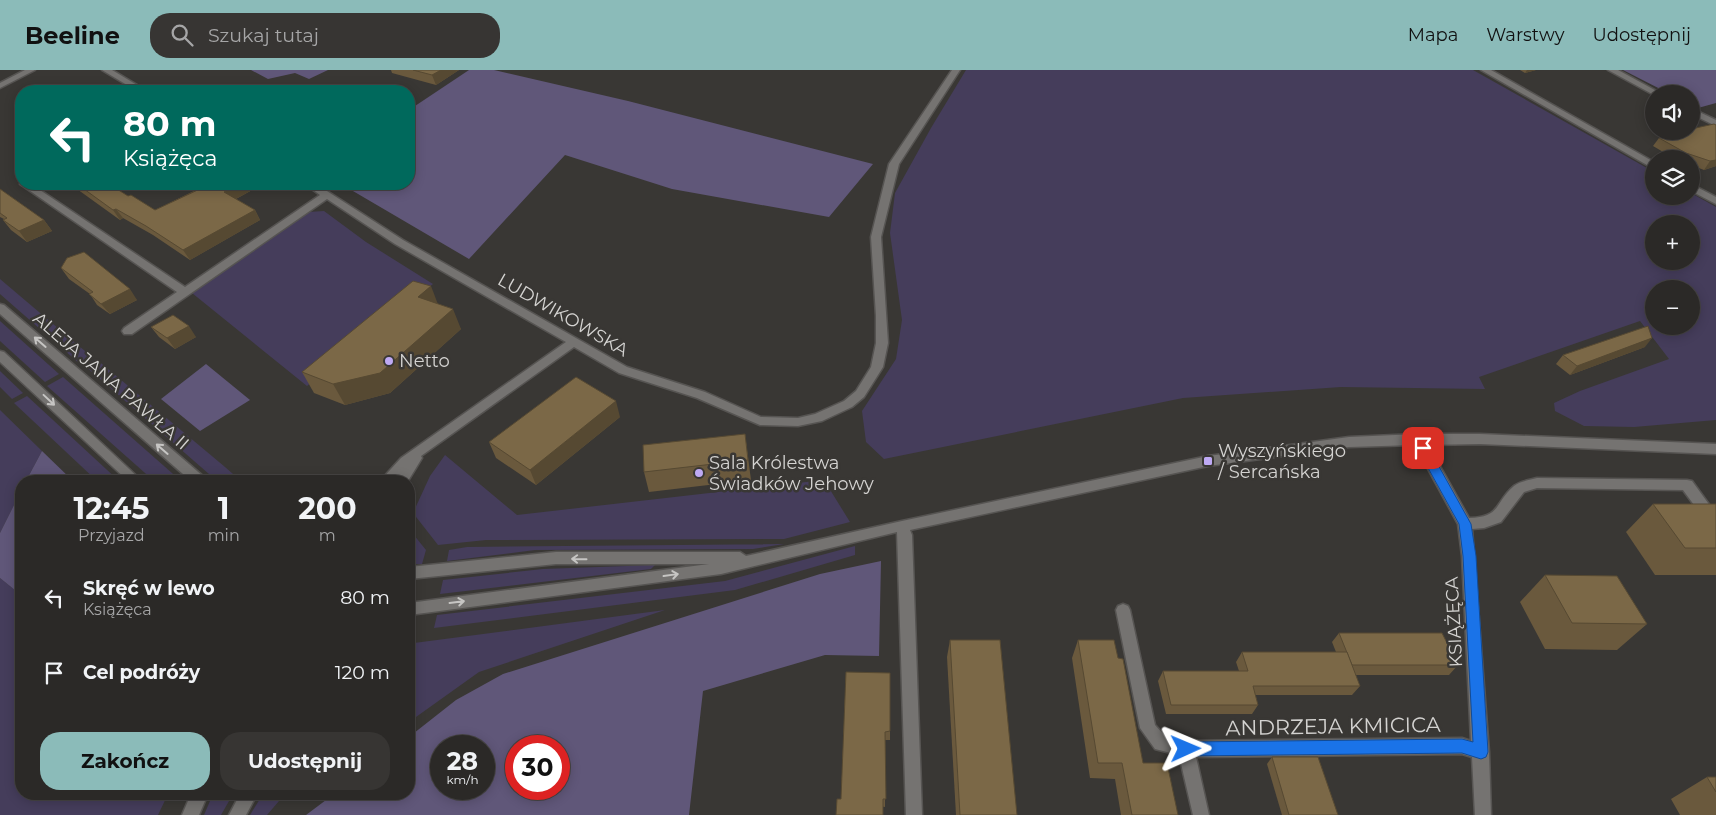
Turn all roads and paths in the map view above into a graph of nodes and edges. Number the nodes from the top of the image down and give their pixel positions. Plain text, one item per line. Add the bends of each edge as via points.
1 (31, 70) edge
2 (106, 70) edge
3 (956, 70) edge
4 (1485, 70) edge
5 (1612, 70) edge
6 (133, 85) edge
7 (0, 86) edge
8 (1645, 87) edge
9 (1700, 115) edge
10 (1716, 123) edge
11 (1645, 161) edge
12 (34, 190) edge
13 (321, 190) edge
14 (1700, 192) edge
15 (328, 194) junction
16 (1716, 201) edge
17 (183, 291) junction
18 (0, 308) edge
19 (128, 331) dead end
20 (575, 341) junction
21 (0, 355) edge
22 (1418, 439) junction
23 (426, 446) junction
24 (1716, 448) edge
25 (130, 475) edge
26 (192, 475) edge
27 (392, 475) edge
28 (406, 475) edge
29 (1465, 524) junction
30 (1716, 524) edge
31 (902, 526) junction
32 (782, 554) junction
33 (415, 572) edge
34 (415, 608) edge
35 (1123, 610) dead end
36 (1186, 749) junction
37 (1481, 752) junction
38 (197, 800) edge
39 (245, 800) edge
40 (190, 815) edge
41 (237, 815) edge
42 (914, 815) edge
43 (1201, 815) edge
44 (1483, 815) edge

1 - 7 street
2 - 6 street
3 - 20 street, LUDWIKOWSKA via 894,164 876,237 882,316 882,343 877,367 860,394 835,412 781,423 749,418 701,395 629,372
4 - 11 street
5 - 8 street
9 - 10 street
12 - 17 street
13 - 15 street, LUDWIKOWSKA
14 - 16 street
15 - 17 street
15 - 20 street, LUDWIKOWSKA via 399,242
17 - 19 street
26 -> 18 street, ALEJA JANA PAWŁA II
20 - 23 street
21 -> 25 street
22 - 24 street via 1480,438
22 - 29 street, KSIĄŻĘCA
22 - 31 street via 1349,442 1208,461
23 - 27 street
23 - 28 street
29 - 30 street via 1484,524 1496,518 1520,488 1536,483 1687,485
29 - 37 street, KSIĄŻĘCA
31 - 32 street
31 - 42 street via 905,535
32 -> 33 street via 735,559 556,558
34 -> 32 street via 712,570
35 - 36 street, ANDRZEJA KMICICA via 1148,728 1161,744
36 - 37 street, ANDRZEJA KMICICA via 1462,746
36 - 43 street
37 - 44 street, KSIĄŻĘCA
38 - 40 street
39 - 41 street

